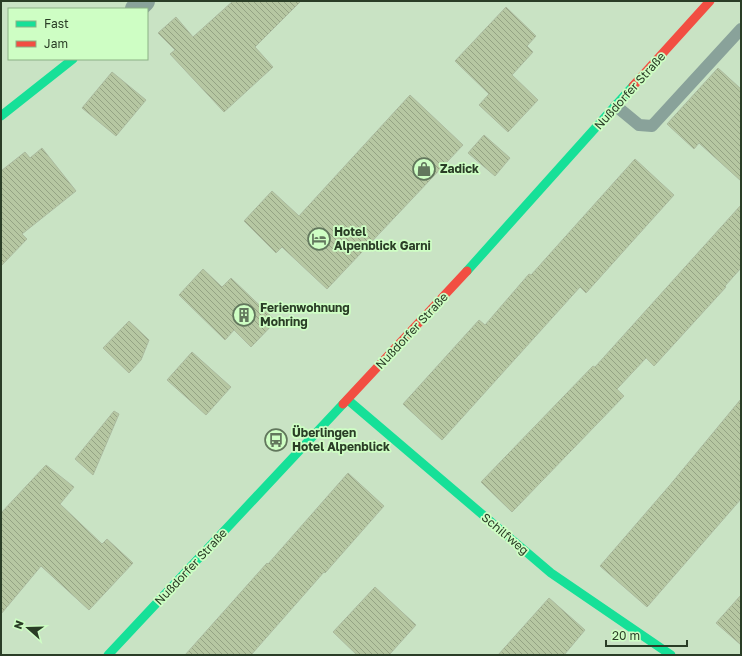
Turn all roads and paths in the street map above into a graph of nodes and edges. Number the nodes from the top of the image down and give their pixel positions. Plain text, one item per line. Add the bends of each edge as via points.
1 (710, 1) edge
2 (741, 29) edge
3 (72, 60) edge
4 (616, 106) junction
5 (1, 116) edge
6 (348, 400) junction
7 (108, 655) edge
8 (671, 655) edge

1 - 4 street, Nußdorfer Straße
2 - 4 lane via 652,126 639,125
3 - 5 street
4 - 6 street, Nußdorfer Straße
6 - 7 street, Nußdorfer Straße
6 - 8 street, Schilfweg via 551,573

